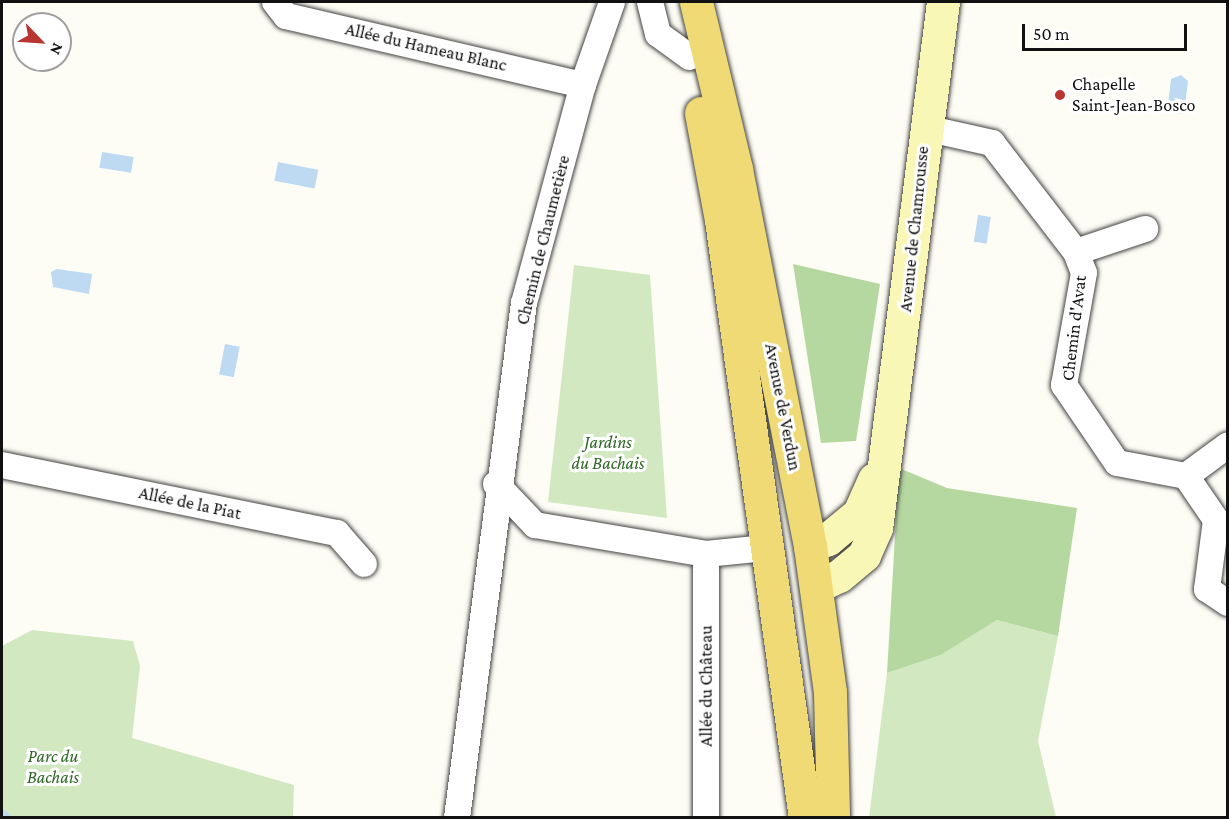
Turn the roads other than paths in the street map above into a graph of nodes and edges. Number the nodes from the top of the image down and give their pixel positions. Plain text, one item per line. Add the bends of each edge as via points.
1 (275, 2) edge
2 (612, 2) edge
3 (650, 2) edge
4 (676, 2) edge
5 (696, 2) edge
6 (943, 2) edge
7 (690, 57) junction
8 (583, 85) junction
9 (925, 128) junction
10 (1145, 229) dead end
11 (1076, 252) junction
12 (1227, 445) edge
13 (884, 456) junction
14 (2, 465) edge
15 (1186, 476) junction
16 (496, 484) junction
17 (810, 546) junction
18 (714, 555) junction
19 (767, 562) junction
20 (364, 564) dead end
21 (816, 587) junction
22 (1227, 603) edge
23 (457, 818) edge
24 (706, 818) edge
25 (805, 818) edge
26 (833, 818) edge

1 - 8 street, Allée du Hameau Blanc via 286,16
2 - 8 street, Chemin de Chaumetière
3 - 7 street via 658,34
4 - 7 main road, Avenue de Verdun
5 - 17 main road, Avenue de Verdun via 736,169
6 - 9 street, Avenue de Chamrousse
7 - 19 main road, Avenue de Verdun via 721,220
8 - 16 street, Chemin de Chaumetière via 524,303
9 - 11 street, Chemin d'Avat via 992,142
9 - 13 street, Avenue de Chamrousse
10 - 11 street, Chemin d'Avat
11 - 15 street, Chemin d'Avat via 1084,273 1065,385 1117,463
12 - 15 street
13 - 17 street, Avenue de Chamrousse via 859,513 828,539
13 - 21 street, Avenue de Chamrousse via 876,528 864,555 839,576
14 - 20 street, Allée de la Piat via 337,533
15 - 22 street via 1216,520 1207,589
16 - 18 street via 535,525
16 - 23 street, Chemin de Chaumetière
17 - 19 main road
17 - 21 main road, Avenue de Verdun
18 - 19 street
18 - 24 street, Allée du Château
19 - 21 main road
19 - 25 main road, Avenue de Verdun
21 - 26 main road, Avenue de Verdun via 830,692

